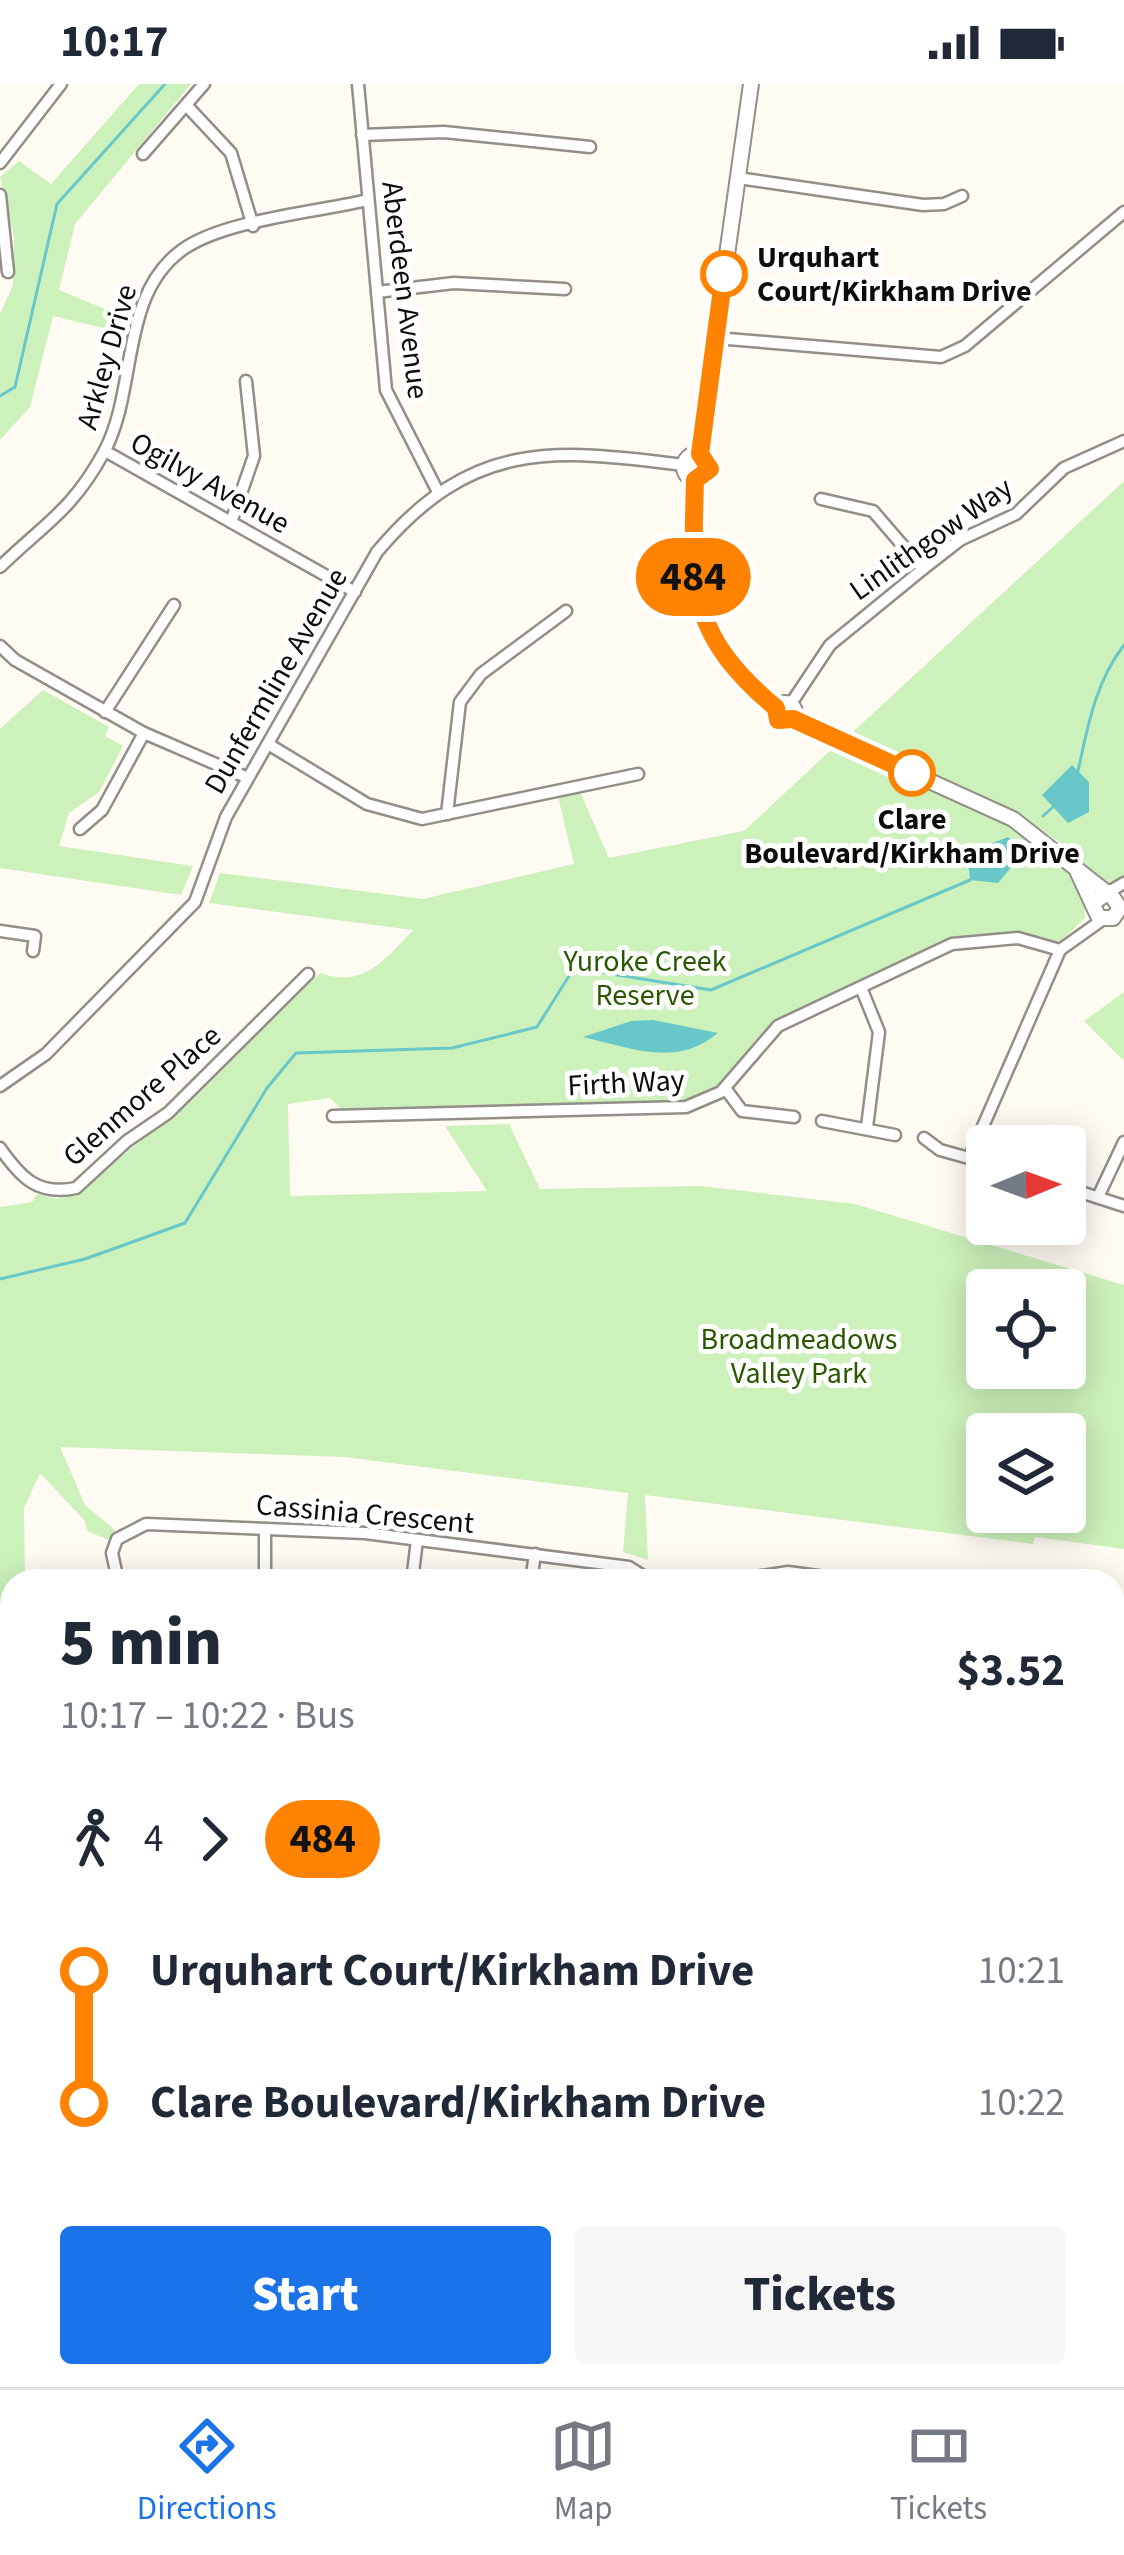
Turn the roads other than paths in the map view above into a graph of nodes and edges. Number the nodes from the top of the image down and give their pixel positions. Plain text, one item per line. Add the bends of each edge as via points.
1 (204, 84) edge
2 (358, 84) edge
3 (751, 84) edge
4 (57, 86) edge
5 (187, 106) junction
6 (362, 135) junction
7 (590, 147) dead end
8 (143, 154) dead end
9 (0, 164) edge
10 (738, 178) junction
11 (0, 196) edge
12 (962, 196) dead end
13 (368, 200) junction
14 (1124, 212) edge
15 (253, 226) junction
16 (8, 272) dead end
17 (565, 289) dead end
18 (377, 292) junction
19 (716, 338) junction
20 (245, 381) dead end
21 (1124, 441) edge
22 (105, 451) junction
23 (700, 454) junction
24 (684, 465) junction
25 (695, 480) junction
26 (438, 492) junction
27 (821, 499) dead end
28 (231, 522) junction
29 (0, 568) edge
30 (923, 569) junction
31 (355, 592) junction
32 (174, 605) dead end
33 (566, 611) dead end
34 (3, 655) edge
35 (786, 711) junction
36 (105, 712) junction
37 (144, 733) junction
38 (268, 744) junction
39 (638, 775) dead end
40 (248, 778) junction
41 (447, 814) junction
42 (80, 829) dead end
43 (1072, 863) junction
44 (1124, 883) edge
45 (1117, 902) edge
46 (1098, 913) junction
47 (0, 931) edge
48 (1124, 935) edge
49 (1060, 950) junction
50 (33, 951) dead end
51 (310, 972) dead end
52 (862, 990) junction
53 (0, 1086) edge
54 (725, 1088) junction
55 (333, 1116) dead end
56 (794, 1117) dead end
57 (822, 1121) dead end
58 (984, 1125) edge
59 (867, 1127) junction
60 (895, 1135) dead end
61 (924, 1138) dead end
62 (1124, 1142) edge
63 (0, 1148) edge
64 (966, 1155) edge
65 (1086, 1193) edge
66 (1098, 1197) junction
67 (1124, 1205) edge
68 (266, 1529) junction
69 (417, 1540) junction
70 (536, 1554) junction
71 (115, 1569) edge
72 (265, 1569) edge
73 (413, 1569) edge
74 (533, 1569) edge
75 (632, 1569) edge

1 - 5 street
2 - 6 street, Aberdeen Avenue
3 - 10 street
4 - 9 street
5 - 8 street
5 - 15 street via 231,153
6 - 7 street via 444,132
6 - 13 street, Aberdeen Avenue
10 - 12 street via 923,205
10 - 19 street
11 - 16 street
13 - 15 street, Arkley Drive
13 - 18 street, Aberdeen Avenue
14 - 19 street via 941,357
15 - 22 street, Arkley Drive via 185,247 163,266 146,293
17 - 18 street via 454,284
18 - 26 street, Aberdeen Avenue via 386,390
19 - 23 street
20 - 28 street via 254,456
21 - 30 street, Linlithgow Way via 1056,473 1016,514 960,540
22 - 28 street, Ogilvy Avenue
22 - 29 street, Arkley Drive via 66,511
23 - 24 street
23 - 25 street via 710,469
24 - 25 street
24 - 26 street, Dunfermline Avenue via 560,452 489,467
25 - 35 street via 696,597 733,666
26 - 31 street, Dunfermline Avenue via 377,552
27 - 30 street via 873,511
28 - 31 street, Ogilvy Avenue
30 - 35 street, Linlithgow Way via 830,645
31 - 38 street, Dunfermline Avenue
32 - 36 street
33 - 41 street via 481,674 460,702
34 - 36 street
35 - 43 street via 1013,819
36 - 37 street
37 - 40 street
37 - 42 street via 102,810
38 - 40 street, Dunfermline Avenue
38 - 41 street via 367,804 422,819
39 - 41 street
40 - 53 street, Dunfermline Avenue via 195,902 46,1054
43 - 45 street
43 - 46 street
44 - 45 street
45 - 46 street
45 - 46 street
46 - 48 street
46 - 49 street
47 - 50 street via 37,933
49 - 52 street, Firth Way via 1018,938 952,944
49 - 58 street
51 - 63 street, Glenmore Place via 167,1113 76,1188 40,1189
52 - 54 street, Firth Way via 778,1026
52 - 59 street via 879,1032
54 - 55 street, Firth Way via 686,1107
54 - 56 street via 742,1111
57 - 59 street
59 - 60 street
61 - 64 street
62 - 66 street
65 - 66 street
66 - 67 street
68 - 69 street, Cassinia Crescent
68 - 71 street, Cassinia Crescent via 146,1524 128,1529 112,1553
68 - 72 street
69 - 70 street, Cassinia Crescent
69 - 73 street
70 - 74 street
70 - 75 street, Cassinia Crescent

